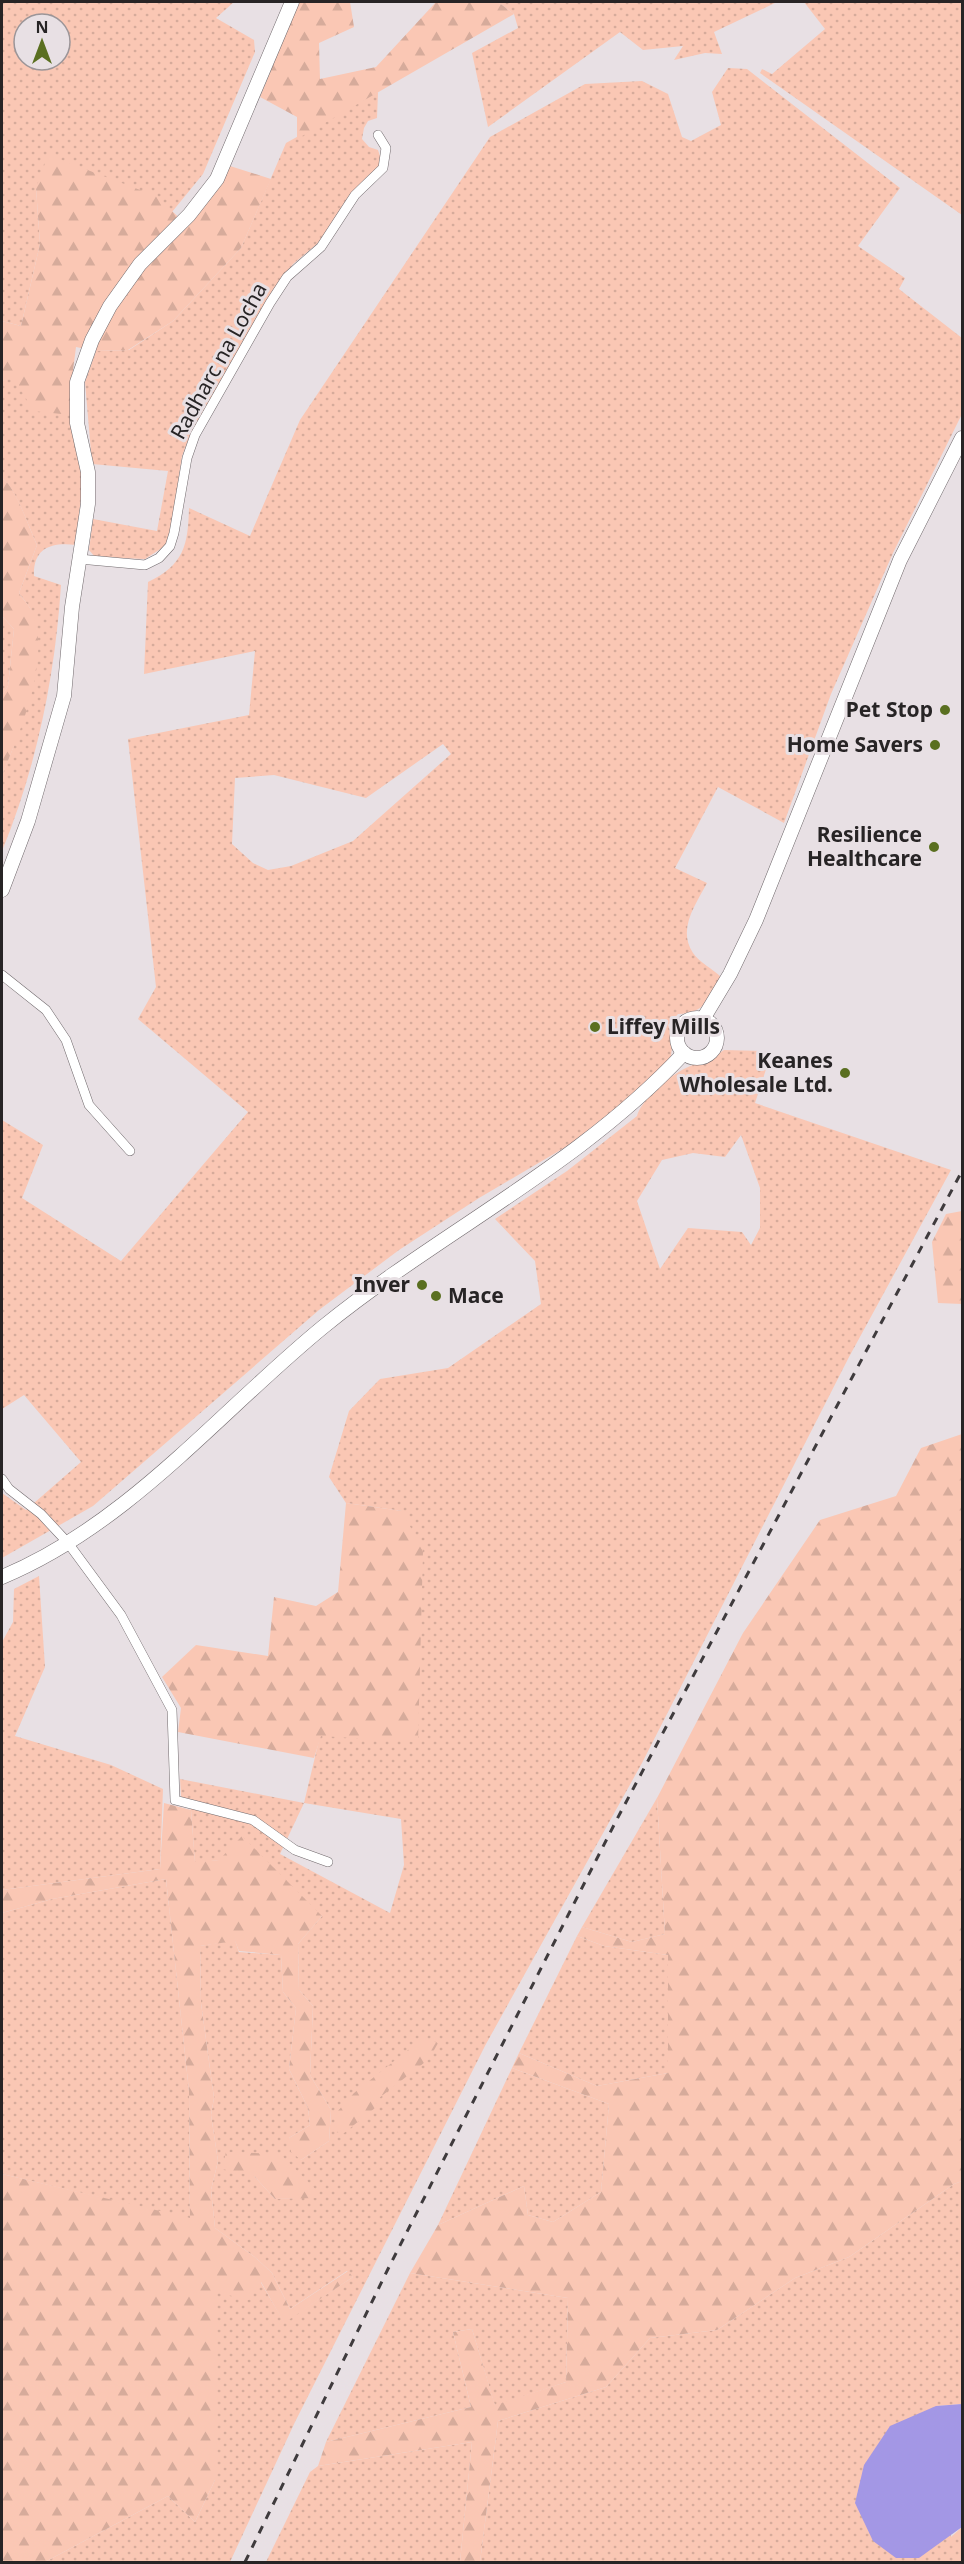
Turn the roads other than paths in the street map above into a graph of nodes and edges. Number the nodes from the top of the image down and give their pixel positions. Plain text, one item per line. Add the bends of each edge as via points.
1 (292, 2) edge
2 (378, 135) dead end
3 (963, 438) edge
4 (79, 559) junction
5 (2, 890) edge
6 (2, 975) edge
7 (704, 1019) junction
8 (684, 1053) junction
9 (130, 1151) dead end
10 (2, 1479) edge
11 (68, 1543) junction
12 (2, 1577) edge
13 (328, 1862) dead end

1 - 4 main road via 217,179 189,215 140,264 92,340 77,382 77,423 88,472 88,504
2 - 4 street, Radharc na Locha via 386,148 383,168 356,195 321,247 287,277 195,435 170,546 145,565
3 - 7 main road via 900,560 756,920
4 - 5 main road via 64,696 28,821
6 - 9 street via 46,1010 66,1040 89,1105
7 - 8 main road via 682,1025 677,1040
7 - 8 main road via 717,1035 713,1050 702,1058
8 - 11 main road via 588,1142 393,1273 322,1328 114,1511
10 - 11 street
11 - 12 main road
11 - 13 street via 121,1616 172,1710 175,1800 253,1820 295,1850

